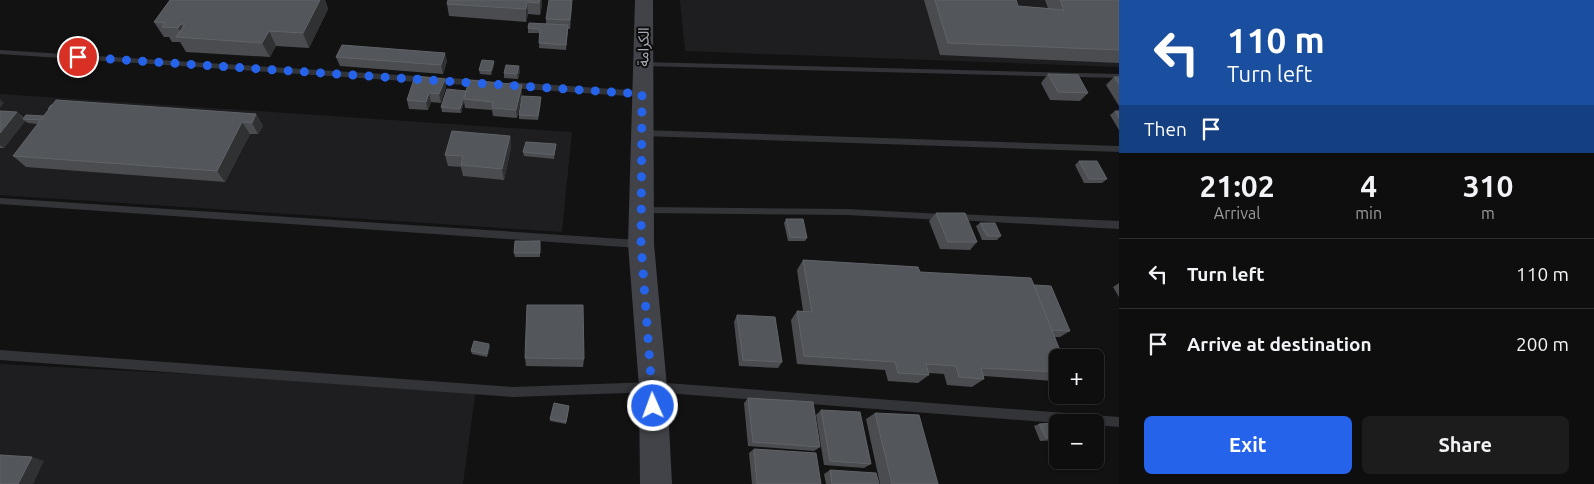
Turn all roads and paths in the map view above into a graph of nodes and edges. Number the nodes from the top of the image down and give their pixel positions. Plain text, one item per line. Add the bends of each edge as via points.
1 (644, 0) edge
2 (0, 52) edge
3 (643, 64) junction
4 (1119, 76) edge
5 (484, 84) edge
6 (504, 85) edge
7 (642, 94) junction
8 (642, 133) junction
9 (1119, 149) edge
10 (0, 201) edge
11 (641, 210) junction
12 (1119, 225) edge
13 (641, 244) junction
14 (0, 355) edge
15 (653, 387) junction
16 (1119, 422) edge
17 (656, 484) edge

1 - 3 main road, الكرامة
2 - 5 lane
3 - 4 lane
3 - 7 main road, الكرامة
6 - 7 lane
7 - 8 main road, الكرامة
8 - 9 lane
8 - 11 main road, الكرامة
10 - 13 lane
11 - 12 lane via 847,212
11 - 13 main road, الكرامة
13 - 15 main road, الكرامة
14 - 15 lane via 513,392
15 - 16 lane
15 - 17 main road, الكرامة

